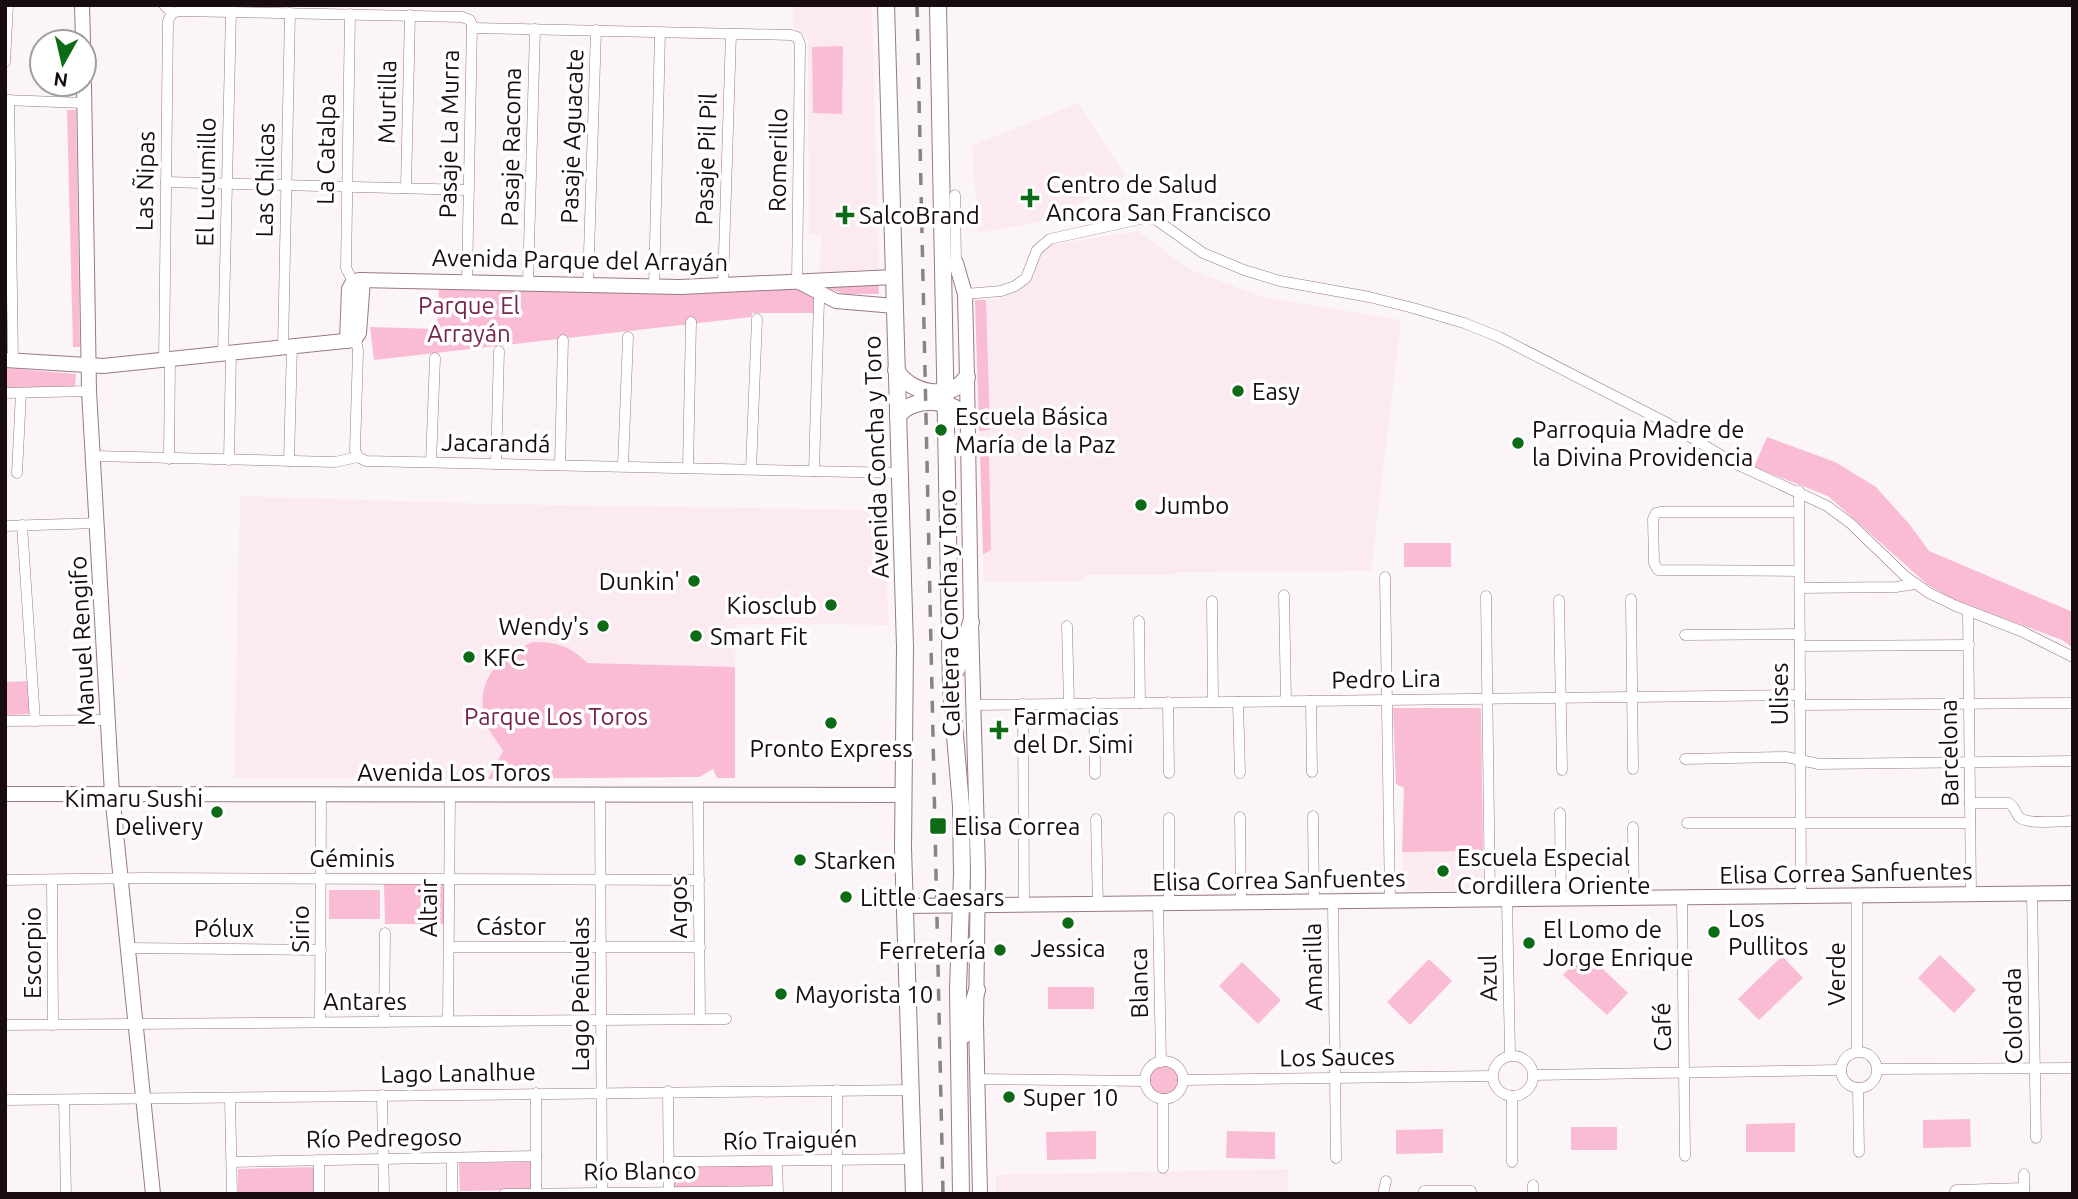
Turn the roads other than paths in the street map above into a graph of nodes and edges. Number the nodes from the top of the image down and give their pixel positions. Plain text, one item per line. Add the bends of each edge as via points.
1 (8, 5) edge
2 (82, 5) edge
3 (886, 5) edge
4 (938, 5) edge
5 (168, 9) edge
6 (231, 12) junction
7 (290, 13) junction
8 (350, 14) junction
9 (410, 15) junction
10 (83, 28) edge
11 (472, 28) junction
12 (596, 30) junction
13 (660, 32) junction
14 (535, 33) junction
15 (732, 34) junction
16 (6, 56) edge
17 (84, 98) edge
18 (84, 103) junction
19 (7, 105) edge
20 (942, 159) junction
21 (8, 170) edge
22 (166, 182) junction
23 (227, 184) junction
24 (286, 185) junction
25 (346, 187) junction
26 (406, 188) junction
27 (469, 190) junction
28 (955, 195) joint
29 (8, 229) edge
30 (947, 231) junction
31 (956, 263) joint
32 (894, 277) junction
33 (358, 281) junction
34 (467, 282) junction
35 (797, 282) junction
36 (528, 284) junction
37 (588, 285) junction
38 (723, 285) junction
39 (653, 287) junction
40 (8, 288) edge
41 (965, 293) junction
42 (821, 295) junction
43 (895, 306) junction
44 (757, 319) dead end
45 (691, 322) dead end
46 (628, 337) dead end
47 (351, 340) junction
48 (564, 340) dead end
49 (287, 347) junction
50 (499, 351) dead end
51 (227, 353) junction
52 (435, 358) dead end
53 (167, 360) junction
54 (9, 361) edge
55 (89, 366) junction
56 (897, 370) junction
57 (967, 377) junction
58 (89, 391) junction
59 (5, 393) edge
60 (20, 393) junction
61 (947, 398) junction
62 (898, 416) junction
63 (968, 419) junction
64 (94, 456) junction
65 (358, 457) junction
66 (169, 459) junction
67 (229, 460) junction
68 (289, 461) junction
69 (432, 462) junction
70 (496, 464) junction
71 (560, 465) junction
72 (624, 467) junction
73 (688, 468) junction
74 (751, 469) junction
75 (814, 471) junction
76 (899, 472) junction
77 (17, 473) dead end
78 (1799, 491) junction
79 (1799, 512) junction
80 (98, 523) junction
81 (22, 525) junction
82 (5, 526) edge
83 (1799, 571) junction
84 (1385, 577) dead end
85 (1915, 584) junction
86 (1800, 588) junction
87 (1284, 595) dead end
88 (1486, 596) dead end
89 (1631, 599) dead end
90 (1559, 600) dead end
91 (1212, 601) dead end
92 (1968, 611) junction
93 (1139, 621) dead end
94 (971, 622) junction
95 (1067, 626) dead end
96 (1800, 634) junction
97 (1685, 635) dead end
98 (1969, 645) junction
99 (1800, 646) junction
100 (2073, 657) edge
101 (951, 688) junction
102 (1632, 697) junction
103 (1561, 698) junction
104 (1487, 699) junction
105 (1386, 700) junction
106 (1800, 700) junction
107 (1286, 701) junction
108 (1311, 701) junction
109 (1168, 702) junction
110 (1213, 702) junction
111 (1238, 702) junction
112 (1094, 703) junction
113 (1140, 703) junction
114 (2073, 703) edge
115 (1023, 704) junction
116 (1069, 704) junction
117 (1969, 704) junction
118 (973, 705) junction
119 (109, 720) junction
120 (5, 721) edge
121 (35, 721) junction
122 (1685, 759) dead end
123 (1800, 760) junction
124 (2073, 761) edge
125 (1970, 762) junction
126 (1562, 769) dead end
127 (1633, 769) dead end
128 (1312, 772) dead end
129 (1240, 773) dead end
130 (1096, 774) dead end
131 (1169, 774) dead end
132 (5, 794) edge
133 (112, 794) junction
134 (321, 794) junction
135 (450, 795) junction
136 (600, 795) junction
137 (698, 795) junction
138 (903, 795) junction
139 (1970, 803) junction
140 (1560, 813) dead end
141 (1313, 816) dead end
142 (1240, 817) dead end
143 (1169, 818) dead end
144 (1096, 819) dead end
145 (2073, 821) edge
146 (1801, 822) junction
147 (1970, 822) junction
148 (1687, 823) dead end
149 (1633, 827) dead end
150 (321, 879) junction
151 (5, 880) edge
152 (52, 880) junction
153 (121, 880) junction
154 (449, 880) junction
155 (601, 880) junction
156 (699, 880) junction
157 (2073, 893) edge
158 (1971, 894) junction
159 (2032, 894) junction
160 (1801, 896) junction
161 (1857, 896) junction
162 (1634, 898) junction
163 (1682, 898) junction
164 (1561, 899) junction
165 (1490, 900) junction
166 (1507, 900) junction
167 (1390, 901) junction
168 (1314, 902) junction
169 (1333, 902) junction
170 (1241, 903) junction
171 (1164, 904) junction
172 (1024, 905) junction
173 (1098, 905) junction
174 (905, 906) junction
175 (961, 906) junction
176 (978, 906) junction
177 (385, 933) dead end
178 (449, 947) junction
179 (601, 947) junction
180 (699, 947) junction
181 (128, 948) junction
182 (321, 950) junction
183 (977, 990) junction
184 (726, 1019) dead end
185 (602, 1020) junction
186 (700, 1020) junction
187 (448, 1021) junction
188 (320, 1022) junction
189 (384, 1022) junction
190 (136, 1023) junction
191 (52, 1025) junction
192 (5, 1026) edge
193 (1857, 1051) junction
194 (959, 1054) junction
195 (1510, 1055) junction
196 (1161, 1062) junction
197 (2035, 1068) junction
198 (2073, 1068) edge
199 (1878, 1069) junction
200 (1841, 1070) junction
201 (1684, 1073) junction
202 (1534, 1075) junction
203 (1492, 1076) junction
204 (1336, 1078) junction
205 (977, 1079) junction
206 (1182, 1080) junction
207 (1144, 1081) junction
208 (1858, 1088) junction
209 (837, 1090) junction
210 (911, 1090) junction
211 (668, 1091) junction
212 (602, 1092) junction
213 (536, 1093) junction
214 (382, 1095) junction
215 (1512, 1096) junction
216 (230, 1098) junction
217 (144, 1099) junction
218 (1163, 1099) junction
219 (5, 1100) edge
220 (64, 1100) junction
221 (2036, 1138) dead end
222 (1859, 1152) dead end
223 (536, 1156) junction
224 (1685, 1156) dead end
225 (452, 1158) junction
226 (1336, 1158) dead end
227 (383, 1159) junction
228 (913, 1159) junction
229 (319, 1160) junction
230 (837, 1160) junction
231 (777, 1161) junction
232 (232, 1162) junction
233 (669, 1162) junction
234 (1512, 1162) dead end
235 (1163, 1168) dead end
236 (2024, 1174) dead end
237 (1386, 1181) dead end
238 (1424, 1191) dead end
239 (2024, 1191) edge
240 (669, 1192) junction
241 (778, 1192) edge
242 (1471, 1192) edge
243 (1954, 1192) edge
244 (536, 1193) edge
245 (602, 1193) edge
246 (66, 1194) edge
247 (153, 1194) edge
248 (232, 1194) edge
249 (319, 1194) edge
250 (384, 1194) edge
251 (452, 1194) edge
252 (504, 1194) edge
253 (837, 1194) edge
254 (914, 1194) edge
255 (961, 1194) edge
256 (980, 1194) edge
257 (1383, 1194) edge

1 - 16 street
2 - 10 street
3 - 32 main road, Avenida Concha y Toro
4 - 20 main road
5 - 6 street
5 - 22 street, Las Ñipas
6 - 7 street
6 - 23 street, El Lucumillo
7 - 8 street
7 - 24 street, Las Chilcas
8 - 9 street
8 - 25 street, La Catalpa
9 - 11 street via 465,17
9 - 26 street, Murtilla
11 - 14 street
11 - 27 street, Pasaje La Murra
12 - 13 street
12 - 14 street
12 - 37 street, Pasaje Aguacate
13 - 15 street
13 - 39 street
14 - 36 street, Pasaje Racoma
15 - 35 street, Romerillo via 799,39
15 - 38 street, Pasaje Pil Pil
17 - 18 street, Manuel Rengifo
18 - 19 street
18 - 55 street, Manuel Rengifo
19 - 21 street
20 - 28 main road
20 - 30 main road
21 - 29 street
22 - 23 street
22 - 53 street, Las Ñipas
23 - 24 street
23 - 51 street, El Lucumillo
24 - 25 street
24 - 49 street, Las Chilcas
25 - 26 street
25 - 33 street, La Catalpa via 346,268
26 - 27 street
27 - 34 street, Pasaje La Murra
28 - 30 street
29 - 40 street
30 - 31 main road
30 - 61 main road
31 - 41 street, Caletera Concha y Toro
32 - 35 street, Avenida Parque del Arrayán
32 - 43 main road, Avenida Concha y Toro
33 - 34 street, Avenida Parque del Arrayán
33 - 47 street via 359,333
34 - 36 street, Avenida Parque del Arrayán
35 - 38 street, Avenida Parque del Arrayán
35 - 42 street
36 - 37 street, Avenida Parque del Arrayán
37 - 39 street, Avenida Parque del Arrayán
38 - 39 street, Avenida Parque del Arrayán
40 - 54 street
41 - 57 street, Caletera Concha y Toro
41 - 78 street via 1015,286 1026,278 1037,250 1049,239 1150,218 1203,253 1244,270 1402,306 1499,337 1667,423 1734,463
42 - 43 street via 841,302
42 - 75 street
43 - 56 main road, Avenida Concha y Toro
44 - 74 street
45 - 73 street
46 - 72 street
47 - 49 street
47 - 65 street via 358,351
48 - 71 street
49 - 51 street
49 - 68 street, Las Chilcas
50 - 70 street
51 - 53 street
51 - 67 street, El Lucumillo
52 - 69 street
53 - 55 street
53 - 66 street, Las Ñipas
54 - 55 street
55 - 58 street, Manuel Rengifo
56 - 61 main road via 907,384
56 - 62 main road, Avenida Concha y Toro
57 - 61 main road
57 - 63 street, Caletera Concha y Toro
58 - 60 street
58 - 64 street, Manuel Rengifo
59 - 60 street
60 - 77 street
61 - 62 main road via 914,404
61 - 63 main road
61 - 101 main road
62 - 76 main road, Avenida Concha y Toro
63 - 94 street, Caletera Concha y Toro
64 - 66 street, Jacarandá
64 - 80 street, Manuel Rengifo
65 - 68 street, Jacarandá via 335,463
65 - 69 street, Jacarandá
66 - 67 street, Jacarandá
67 - 68 street, Jacarandá
69 - 70 street, Jacarandá
70 - 71 street, Jacarandá
71 - 72 street, Jacarandá
72 - 73 street, Jacarandá
73 - 74 street, Jacarandá
74 - 75 street, Jacarandá
75 - 76 street, Jacarandá
76 - 138 main road, Avenida Concha y Toro via 906,679
78 - 79 street, Ulises
78 - 85 street via 1850,523
79 - 83 street, Ulises
79 - 83 street via 1658,512 1653,519 1656,569
80 - 81 street
80 - 119 street, Manuel Rengifo
81 - 82 street
81 - 121 street
83 - 86 street, Ulises
84 - 105 street
85 - 86 street
85 - 92 street
86 - 96 street, Ulises
87 - 107 street
88 - 104 street
89 - 102 street
90 - 103 street
91 - 110 street
92 - 98 street, Barcelona
92 - 100 street
93 - 113 street
94 - 101 main road
94 - 118 street, Caletera Concha y Toro
95 - 116 street
96 - 97 street
96 - 99 street, Ulises
98 - 99 street
98 - 117 street, Barcelona
99 - 106 street, Ulises
101 - 175 main road via 961,806
102 - 103 street, Pedro Lira
102 - 106 street, Pedro Lira
102 - 127 street
103 - 104 street, Pedro Lira
103 - 126 street
104 - 105 street, Pedro Lira
104 - 165 street
105 - 108 street, Pedro Lira
105 - 167 street
106 - 117 street, Pedro Lira
106 - 123 street, Ulises
107 - 108 street, Pedro Lira
107 - 111 street, Pedro Lira
108 - 128 street
109 - 110 street, Pedro Lira
109 - 113 street, Pedro Lira
109 - 131 street
110 - 111 street, Pedro Lira
111 - 129 street
112 - 113 street, Pedro Lira
112 - 116 street, Pedro Lira
112 - 130 street
114 - 117 street, Pedro Lira
115 - 116 street, Pedro Lira
115 - 118 street, Pedro Lira
115 - 172 street
117 - 125 street, Barcelona
118 - 176 street, Caletera Concha y Toro
119 - 121 street
119 - 133 street, Manuel Rengifo
120 - 121 street
122 - 123 street
123 - 125 street via 1819,764
123 - 146 street, Ulises
124 - 125 street
125 - 139 street, Barcelona
132 - 133 street, Avenida Los Toros
133 - 134 street, Avenida Los Toros
133 - 153 street, Manuel Rengifo
134 - 135 street, Avenida Los Toros
134 - 150 street, Sirio
135 - 136 street, Avenida Los Toros
135 - 154 street, Altair
136 - 137 street, Avenida Los Toros
136 - 155 street, Lago Peñuelas
137 - 138 street, Avenida Los Toros
137 - 156 street, Argos
138 - 174 main road, Avenida Concha y Toro
139 - 145 street via 2009,803 2024,820
139 - 147 street, Barcelona
140 - 164 street
141 - 168 street
142 - 170 street
143 - 171 street, Blanca
144 - 173 street
146 - 147 street
146 - 148 street
146 - 160 street, Ulises
147 - 158 street, Barcelona
149 - 162 street
150 - 153 street, Géminis
150 - 154 street, Géminis
150 - 182 street, Sirio
151 - 152 street, Géminis
152 - 153 street, Géminis
152 - 191 street, Escorpio
153 - 181 street, Manuel Rengifo
154 - 155 street, Géminis
154 - 178 street, Altair
155 - 156 street, Géminis
155 - 179 street, Lago Peñuelas
156 - 180 street, Argos
157 - 159 street, Elisa Correa Sanfuentes
158 - 159 street, Elisa Correa Sanfuentes
158 - 161 street, Elisa Correa Sanfuentes
159 - 197 street, Colorada
160 - 161 street, Elisa Correa Sanfuentes
160 - 163 street, Elisa Correa Sanfuentes
161 - 193 street, Verde
162 - 163 street, Elisa Correa Sanfuentes
162 - 164 street, Elisa Correa Sanfuentes
163 - 201 street, Café
164 - 166 street, Elisa Correa Sanfuentes
165 - 166 street, Elisa Correa Sanfuentes
165 - 167 street, Elisa Correa Sanfuentes
166 - 195 street, Azul
167 - 169 street, Elisa Correa Sanfuentes
168 - 169 street, Elisa Correa Sanfuentes
168 - 170 street, Elisa Correa Sanfuentes
169 - 204 street, Amarilla
170 - 171 street, Elisa Correa Sanfuentes
171 - 173 street, Elisa Correa Sanfuentes
171 - 196 street, Blanca
172 - 173 street, Elisa Correa Sanfuentes
172 - 176 street, Elisa Correa Sanfuentes
174 - 175 street, Elisa Correa Sanfuentes
174 - 210 main road, Avenida Concha y Toro
175 - 176 street, Elisa Correa Sanfuentes
175 - 194 main road
176 - 183 street, Caletera Concha y Toro
177 - 189 street
178 - 179 street, Cástor
178 - 187 street, Altair
179 - 180 street, Cástor
179 - 185 street, Lago Peñuelas
180 - 186 street, Argos
181 - 182 street, Pólux
181 - 190 street, Manuel Rengifo
182 - 188 street, Sirio
183 - 194 main road
183 - 205 street, Caletera Concha y Toro
184 - 186 street, Antares
185 - 186 street, Antares
185 - 187 street, Antares
185 - 212 street, Lago Peñuelas
187 - 189 street, Antares
188 - 189 street, Antares
188 - 190 street, Antares
190 - 191 street, Antares
190 - 217 street, Manuel Rengifo
191 - 192 street, Antares
193 - 199 street via 1871,1055
193 - 200 street via 1844,1060
194 - 255 main road
195 - 202 street via 1523,1057
195 - 203 street via 1498,1061
196 - 206 street via 1178,1068
196 - 207 street via 1151,1066
197 - 198 street
197 - 199 street
197 - 221 street, Colorada
199 - 208 street via 1873,1082
200 - 201 street
200 - 208 street via 1848,1084
201 - 202 street
201 - 224 street, Café
202 - 215 street via 1525,1093
203 - 204 street, Los Sauces
203 - 215 street via 1499,1091
204 - 206 street, Los Sauces
204 - 226 street, Amarilla
205 - 207 street
205 - 256 street, Caletera Concha y Toro
206 - 218 street via 1179,1092
207 - 218 street via 1148,1091
208 - 222 street
209 - 210 street, Lago Lanalhue
209 - 211 street, Lago Lanalhue
209 - 230 street
210 - 228 main road, Avenida Concha y Toro
211 - 212 street, Lago Lanalhue
211 - 233 street
212 - 213 street, Lago Lanalhue
212 - 245 street, Lago Peñuelas
213 - 214 street, Lago Lanalhue
213 - 223 street
214 - 216 street, Lago Lanalhue
214 - 227 street
215 - 234 street
216 - 217 street, Lago Lanalhue
216 - 232 street
217 - 220 street, Lago Lanalhue
217 - 247 street, Manuel Rengifo
218 - 235 street
219 - 220 street, Lago Lanalhue
220 - 246 street
223 - 225 street, Río Pedregoso
223 - 244 street
225 - 227 street, Río Pedregoso
225 - 251 street
227 - 229 street, Río Pedregoso
227 - 250 street
228 - 230 street, Río Traiguén
228 - 254 main road, Avenida Concha y Toro
229 - 232 street, Río Pedregoso
229 - 249 street
230 - 231 street, Río Traiguén
230 - 253 street
231 - 233 street, Río Traiguén
231 - 241 street
232 - 248 street
233 - 240 street
236 - 239 street
237 - 257 street
238 - 242 street
239 - 243 street
240 - 241 street, Río Blanco
240 - 245 street, Río Blanco
244 - 245 street, Río Blanco
244 - 252 street, Río Blanco

